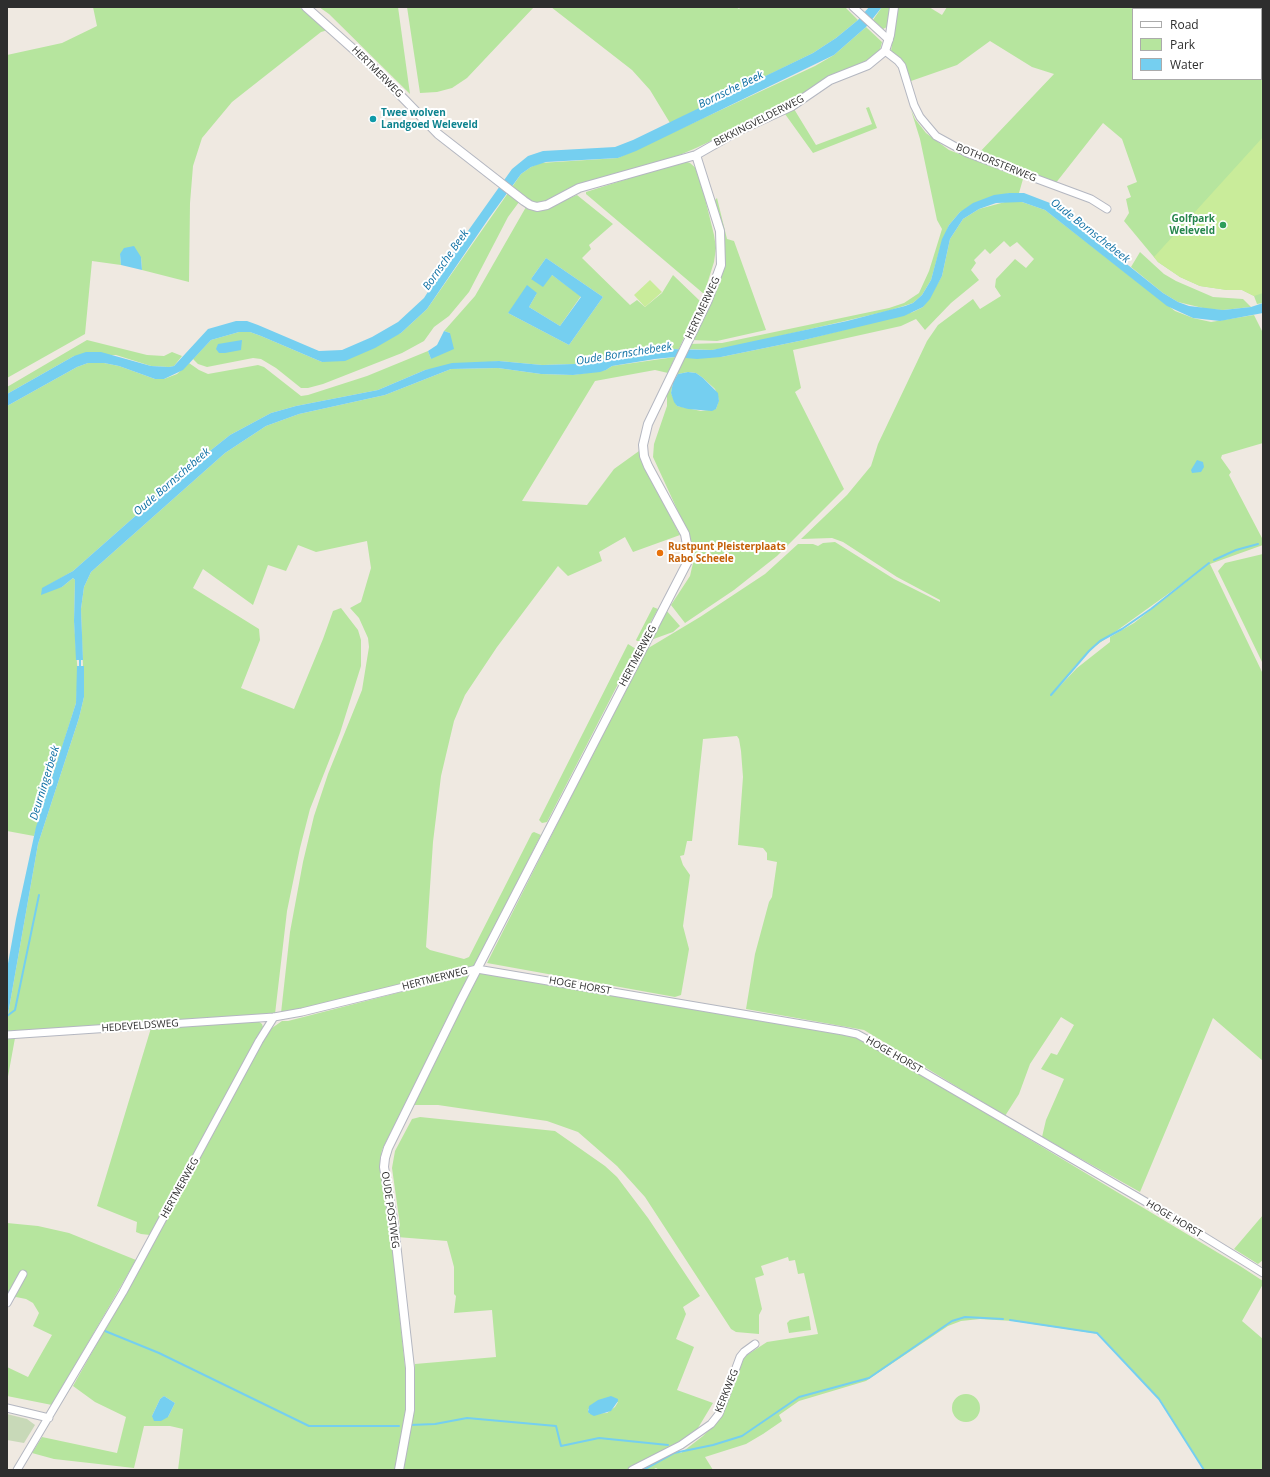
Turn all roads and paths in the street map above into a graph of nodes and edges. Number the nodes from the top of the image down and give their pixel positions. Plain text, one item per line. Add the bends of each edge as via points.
1 (306, 7) edge
2 (853, 7) edge
3 (894, 7) edge
4 (889, 40) junction
5 (885, 51) junction
6 (696, 155) junction
7 (1107, 209) dead end
8 (477, 969) junction
9 (274, 1017) junction
10 (9, 1035) edge
11 (1263, 1273) edge
12 (23, 1274) dead end
13 (7, 1303) edge
14 (755, 1344) dead end
15 (7, 1408) edge
16 (49, 1418) junction
17 (17, 1470) edge
18 (399, 1470) edge
19 (632, 1470) edge

1 - 6 street, HERTMERWEG via 370,64 438,134 530,206 541,206 579,188
2 - 4 street
3 - 4 street
4 - 5 street
5 - 6 street, BEKKINGVELDERWEG via 868,65 834,78 792,106 738,131
5 - 7 street, BOTHORSTERWEG via 902,66 920,118 936,136 967,153 1092,199
6 - 8 street, HERTMERWEG via 717,218 722,256 716,280 648,424 643,451 648,466 686,538 688,554 684,570
8 - 9 street, HERTMERWEG
8 - 11 street, HOGE HORST via 857,1034
8 - 18 street, OUDE POSTWEG via 385,1158 384,1167 394,1225 410,1368 410,1410
9 - 10 street, HEDEVELDSWEG
9 - 16 street, HERTMERWEG via 123,1292
12 - 13 street
14 - 19 street, KERKWEG via 740,1357 719,1414 711,1424 681,1445
15 - 16 street
16 - 17 street, HERTMERWEG

